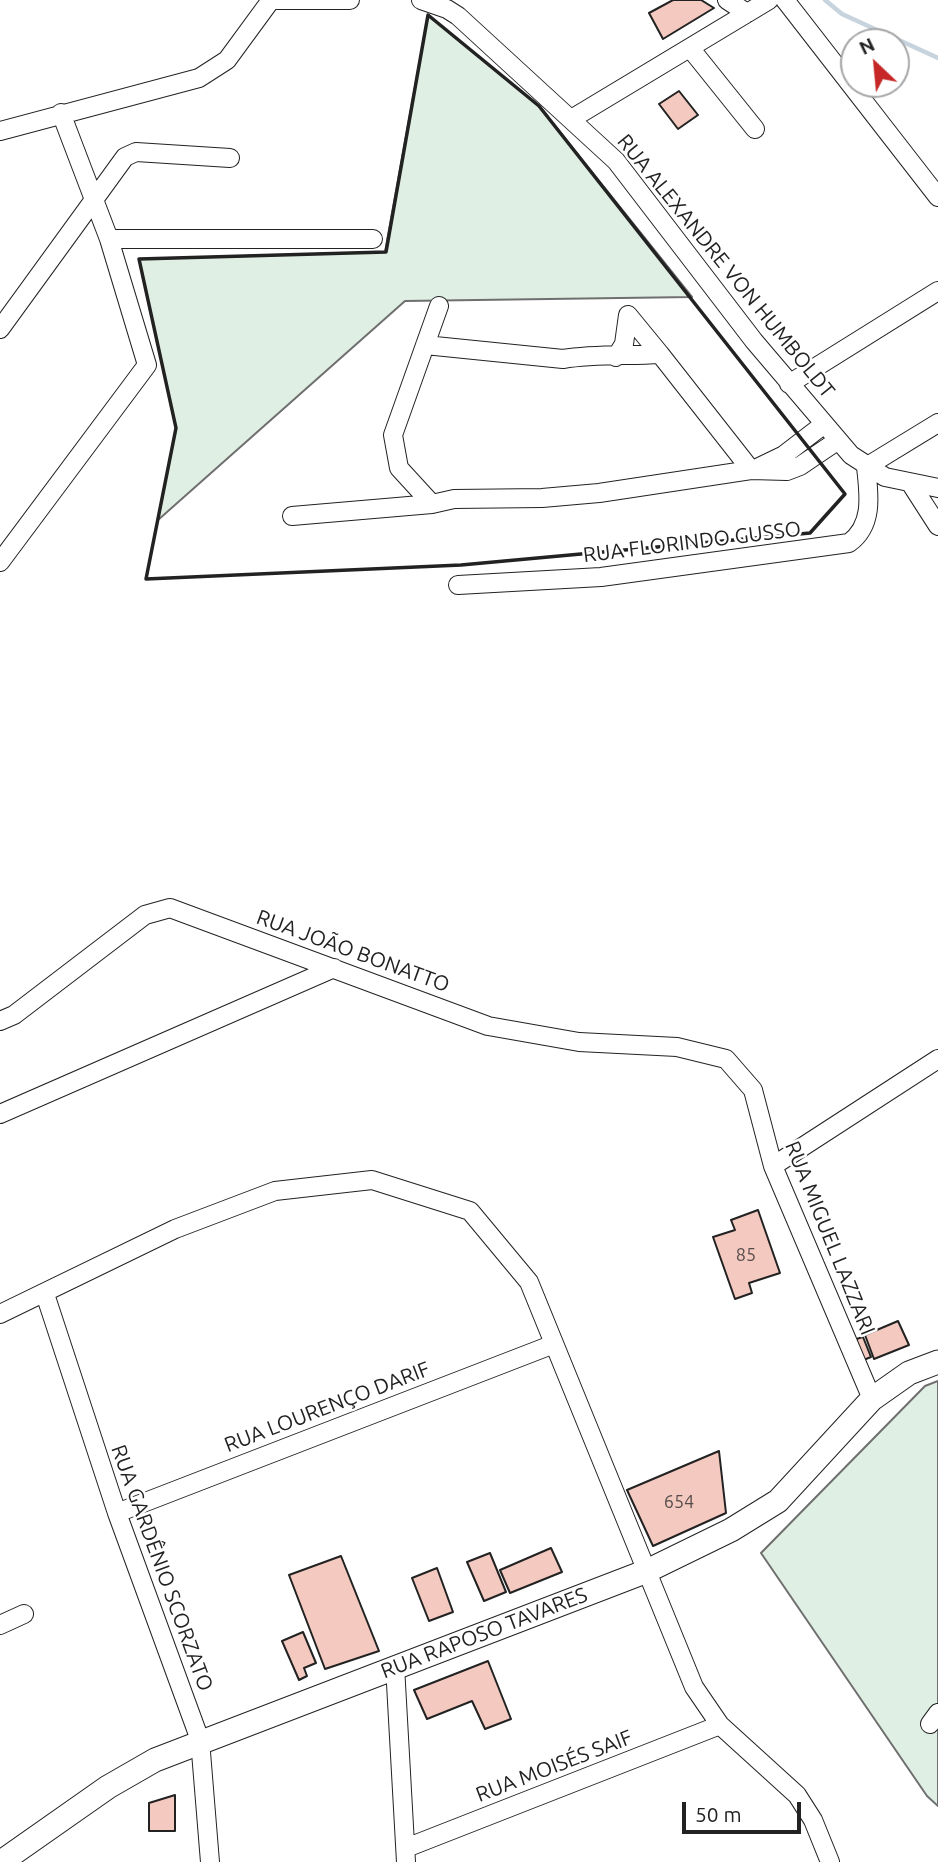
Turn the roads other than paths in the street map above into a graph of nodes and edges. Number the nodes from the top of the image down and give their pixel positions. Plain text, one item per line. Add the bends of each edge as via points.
1 (272, 0) edge
2 (350, 0) edge
3 (421, 0) edge
4 (727, 0) edge
5 (769, 0) edge
6 (785, 0) edge
7 (747, 13) junction
8 (690, 48) junction
9 (61, 113) junction
10 (573, 118) junction
11 (755, 129) dead end
12 (0, 131) edge
13 (230, 158) dead end
14 (938, 197) edge
15 (93, 199) junction
16 (109, 239) junction
17 (373, 239) dead end
18 (938, 291) edge
19 (439, 306) dead end
20 (0, 330) edge
21 (425, 345) junction
22 (660, 354) junction
23 (616, 357) junction
24 (789, 384) junction
25 (938, 424) edge
26 (823, 425) junction
27 (837, 441) junction
28 (866, 467) junction
29 (751, 470) junction
30 (911, 484) junction
31 (938, 488) edge
32 (432, 504) junction
33 (292, 516) dead end
34 (938, 526) edge
35 (0, 562) edge
36 (458, 585) dead end
37 (334, 968) junction
38 (0, 1021) edge
39 (726, 1059) joint
40 (938, 1059) edge
41 (0, 1114) edge
42 (773, 1166) junction
43 (45, 1294) junction
44 (0, 1314) edge
45 (554, 1344) junction
46 (938, 1362) edge
47 (873, 1399) junction
48 (117, 1513) junction
49 (647, 1571) junction
50 (24, 1614) dead end
51 (0, 1625) edge
52 (395, 1666) junction
53 (720, 1725) junction
54 (200, 1740) junction
55 (406, 1855) edge
56 (1, 1862) edge
57 (210, 1862) edge
58 (830, 1862) edge

1 - 2 street
1 - 9 street via 227,60 199,78
3 - 10 street, RUA ALEXANDRE VON HUMBOLDT via 458,16
4 - 7 street
5 - 7 street
6 - 14 street
7 - 8 street
8 - 10 street
8 - 11 street
9 - 12 street
9 - 15 street
10 - 24 street, RUA ALEXANDRE VON HUMBOLDT via 635,183
13 - 15 street via 130,154
15 - 16 street
15 - 20 street
16 - 17 street
16 - 35 street via 147,365
18 - 24 street
19 - 21 street
21 - 23 street via 536,358
21 - 32 street via 393,435 400,468
22 - 23 street
22 - 23 street via 628,314 624,344
22 - 29 street
24 - 26 street, RUA ALEXANDRE VON HUMBOLDT
25 - 28 street
26 - 27 street, RUA ALEXANDRE VON HUMBOLDT
26 - 29 street via 784,455
27 - 28 street, RUA ALEXANDRE VON HUMBOLDT
27 - 29 street via 794,470
28 - 30 street, RUA ALEXANDRE VON HUMBOLDT
28 - 36 street, RUA FLORINDO GUSSO via 869,496 865,524 854,539 842,545 601,577
29 - 32 street via 643,489
30 - 31 street, RUA ALEXANDRE VON HUMBOLDT
30 - 34 street
32 - 33 street
37 - 38 street, RUA JOÃO BONATTO via 170,908 145,915
37 - 39 street, RUA JOÃO BONATTO via 488,1026 579,1042 677,1047
37 - 41 street
39 - 42 street, RUA MIGUEL LAZZARI via 752,1090
40 - 42 street
42 - 47 street, RUA MIGUEL LAZZARI
43 - 44 street
43 - 45 street via 175,1229 275,1191 372,1180 470,1211 529,1282
43 - 48 street, RUA GARDÊNIO SCORZATO
45 - 48 street, RUA LOURENÇO DARIF
45 - 49 street
46 - 47 main road, RUA RAPOSO TAVARES via 909,1373
47 - 49 main road, RUA RAPOSO TAVARES via 778,1501
48 - 54 street, RUA GARDÊNIO SCORZATO
49 - 52 main road, RUA RAPOSO TAVARES
49 - 53 street via 694,1688
50 - 51 street
52 - 54 main road, RUA RAPOSO TAVARES
52 - 55 street
53 - 55 street, RUA MOISÉS SAIF
53 - 58 street via 797,1795
54 - 56 main road, RUA RAPOSO TAVARES via 108,1787
54 - 57 street, RUA GARDÊNIO SCORZATO

